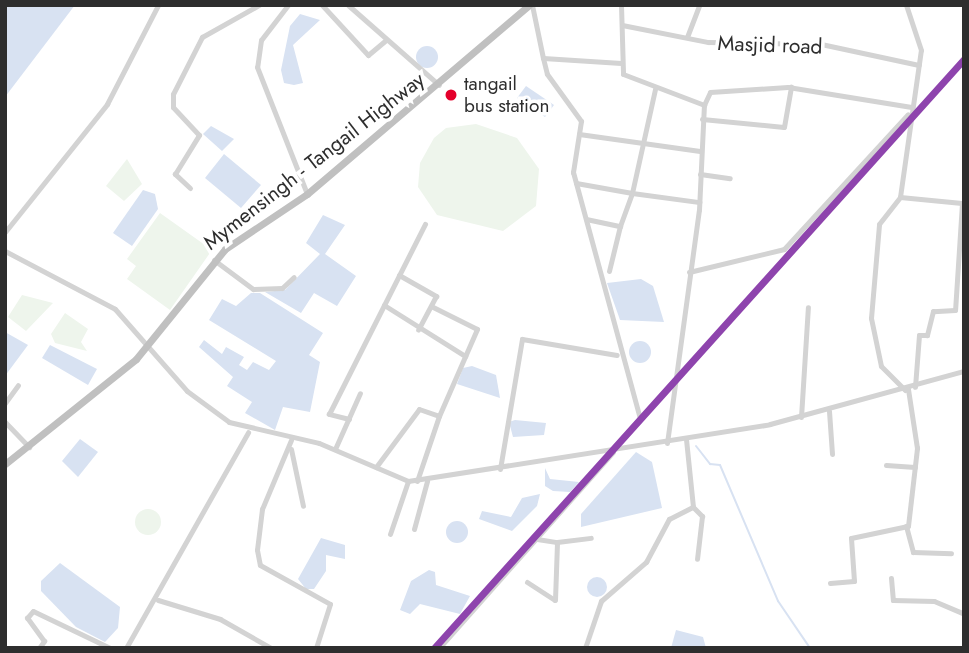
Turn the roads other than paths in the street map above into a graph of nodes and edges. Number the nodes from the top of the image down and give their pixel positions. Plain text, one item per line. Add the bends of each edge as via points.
1 (158, 5) edge
2 (288, 5) edge
3 (322, 5) edge
4 (348, 5) edge
5 (530, 5) edge
6 (621, 5) edge
7 (699, 5) edge
8 (906, 5) edge
9 (254, 6) edge
10 (622, 25) junction
11 (687, 37) junction
12 (386, 40) junction
13 (543, 58) junction
14 (621, 63) junction
15 (919, 65) junction
16 (439, 85) junction
17 (791, 87) junction
18 (656, 89) junction
19 (704, 105) junction
20 (910, 110) junction
21 (702, 119) junction
22 (579, 134) junction
23 (645, 144) junction
24 (700, 151) junction
25 (700, 174) junction
26 (730, 178) dead end
27 (576, 183) junction
28 (190, 188) dead end
29 (632, 193) junction
30 (307, 194) junction
31 (900, 197) junction
32 (699, 202) junction
33 (586, 219) junction
34 (425, 224) dead end
35 (620, 226) junction
36 (5, 232) edge
37 (5, 251) edge
38 (215, 260) junction
39 (609, 271) dead end
40 (689, 272) junction
41 (399, 275) junction
42 (294, 277) dead end
43 (384, 305) junction
44 (431, 306) junction
45 (808, 307) dead end
46 (418, 330) junction
47 (146, 348) junction
48 (617, 355) dead end
49 (465, 356) junction
50 (964, 370) edge
51 (18, 385) dead end
52 (909, 388) junction
53 (360, 393) dead end
54 (5, 403) edge
55 (829, 411) junction
56 (439, 416) junction
57 (801, 417) junction
58 (640, 418) dead end
59 (349, 419) junction
60 (5, 422) edge
61 (248, 432) junction
62 (686, 439) junction
63 (291, 443) junction
64 (667, 443) junction
65 (29, 447) junction
66 (335, 449) junction
67 (613, 452) junction
68 (832, 454) dead end
69 (5, 464) edge
70 (886, 465) dead end
71 (376, 467) junction
72 (915, 467) junction
73 (500, 469) junction
74 (408, 481) junction
75 (417, 481) junction
76 (427, 481) junction
77 (303, 506) dead end
78 (693, 507) junction
79 (906, 526) junction
80 (414, 529) dead end
81 (390, 534) dead end
82 (591, 538) dead end
83 (537, 540) junction
84 (557, 542) junction
85 (951, 553) dead end
86 (698, 559) dead end
87 (891, 578) dead end
88 (527, 582) dead end
89 (830, 583) dead end
90 (158, 600) junction
91 (964, 614) edge
92 (39, 648) edge
93 (110, 648) edge
94 (126, 648) edge
95 (271, 648) edge
96 (316, 648) edge
97 (439, 648) edge
98 (586, 648) edge

1 - 36 street via 107,104
2 - 30 street via 261,40 257,67
3 - 12 street via 368,55
4 - 12 street
5 - 13 street
5 - 16 highway, Mymensingh - Tangail Highway
6 - 10 street
7 - 11 street
8 - 15 street via 920,45
9 - 28 street via 202,37 173,94 173,107 199,135 175,174
10 - 11 street, Masjid road
10 - 14 street
11 - 15 street, Masjid road via 745,46 821,44
12 - 16 street
13 - 14 street
13 - 22 street via 547,74 581,121
14 - 18 street via 623,74
15 - 20 street
16 - 30 highway, Mymensingh - Tangail Highway
17 - 19 street via 710,92
17 - 20 street
17 - 21 street via 784,127
18 - 19 street
18 - 23 street
19 - 21 street
20 - 31 street
20 - 40 street via 784,249
21 - 24 street
22 - 23 street
22 - 27 street
23 - 24 street
23 - 29 street
24 - 25 street
25 - 26 street
25 - 32 street
27 - 29 street
27 - 33 street
29 - 32 street
29 - 35 street
30 - 38 highway, Mymensingh - Tangail Highway
31 - 52 street via 879,221 872,318 881,366
31 - 52 street via 962,203 955,310 933,311 926,335 919,335
32 - 40 street
33 - 35 street
33 - 58 street
34 - 41 street
35 - 39 street
37 - 47 street via 115,309
38 - 42 street via 253,289 282,288
38 - 47 highway, Mymensingh - Tangail Highway
40 - 64 street
41 - 43 street
41 - 44 street via 436,296
43 - 46 street
43 - 59 street via 328,414
44 - 46 street
44 - 49 street via 477,329
45 - 57 street
46 - 49 street
47 - 61 street via 187,391
47 - 65 highway, Mymensingh - Tangail Highway
48 - 73 street via 522,339
49 - 56 street
50 - 52 street
51 - 54 street
52 - 55 street
52 - 72 street
53 - 59 street
55 - 57 street
55 - 68 street
56 - 71 street via 419,409
56 - 75 street
57 - 62 street
59 - 66 street
60 - 65 street
61 - 63 street
61 - 90 street
62 - 64 street
62 - 78 street
63 - 66 street
63 - 77 street
63 - 96 street via 262,509 258,559 330,604
64 - 67 street
65 - 69 highway, Mymensingh - Tangail Highway
66 - 71 street
67 - 73 street
67 - 83 street
70 - 72 street
71 - 74 street
72 - 79 street
73 - 76 street
74 - 75 street
74 - 81 street
75 - 76 street
76 - 80 street
78 - 86 street via 702,516
78 - 98 street via 669,519 646,562 601,601
79 - 85 street via 913,552
79 - 89 street via 852,537 854,581
82 - 84 street
83 - 84 street
83 - 97 street
84 - 88 street via 555,600
87 - 91 street via 893,600 934,601
90 - 94 street
90 - 95 street via 220,619
92 - 93 street via 44,641 27,618 33,611

